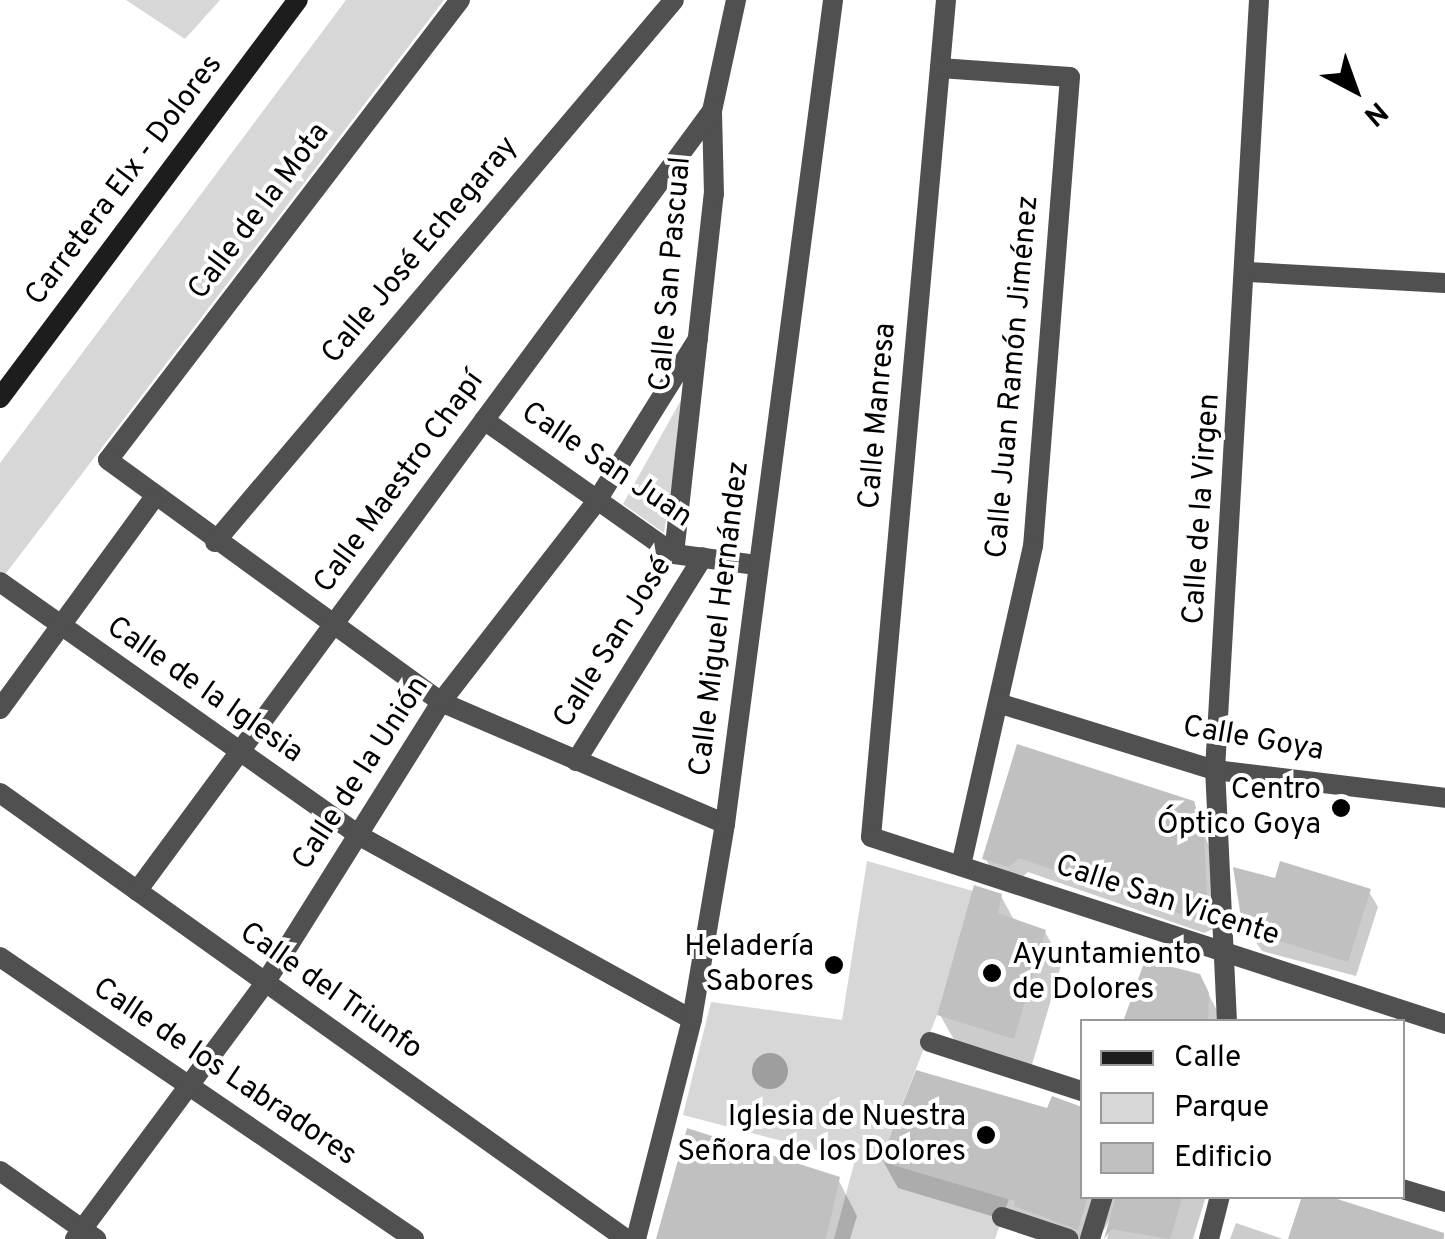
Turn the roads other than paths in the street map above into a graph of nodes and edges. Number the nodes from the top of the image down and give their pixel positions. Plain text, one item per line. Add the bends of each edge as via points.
1 (298, 0) edge
2 (460, 0) edge
3 (674, 0) edge
4 (736, 0) edge
5 (833, 0) edge
6 (946, 0) edge
7 (1259, 0) edge
8 (940, 68) junction
9 (712, 110) junction
10 (1248, 272) junction
11 (1445, 283) edge
12 (698, 339) junction
13 (0, 398) edge
14 (484, 420) junction
15 (154, 498) junction
16 (596, 502) junction
17 (215, 542) junction
18 (674, 554) junction
19 (702, 557) junction
20 (756, 565) junction
21 (0, 582) edge
22 (333, 625) junction
23 (60, 628) junction
24 (441, 702) junction
25 (998, 703) junction
26 (0, 709) edge
27 (239, 752) junction
28 (576, 761) junction
29 (1216, 770) junction
30 (0, 793) edge
31 (1445, 798) edge
32 (725, 824) junction
33 (358, 835) junction
34 (871, 836) joint
35 (962, 866) junction
36 (136, 891) junction
37 (1222, 951) junction
38 (0, 956) edge
39 (265, 983) junction
40 (692, 1019) junction
41 (1227, 1019) edge
42 (1445, 1024) edge
43 (930, 1042) dead end
44 (191, 1088) junction
45 (1080, 1089) edge
46 (0, 1171) edge
47 (1405, 1190) edge
48 (1102, 1199) edge
49 (1219, 1199) edge
50 (1445, 1202) edge
51 (1002, 1217) dead end
52 (84, 1235) edge
53 (414, 1239) edge
54 (626, 1239) edge
55 (636, 1239) edge
56 (1068, 1239) edge
57 (1090, 1239) edge
58 (1209, 1239) edge

1 - 13 main road, Carretera Elx - Dolores
2 - 15 street, Calle de la Mota via 108,460
3 - 17 street, Calle José Echegaray
4 - 9 street, Calle San Pascual
5 - 20 street, Calle Miguel Hernández
6 - 8 street, Calle Manresa
7 - 10 street, Calle de la Virgen
8 - 25 street, Calle Juan Ramón Jiménez via 1070,77 1033,546
8 - 34 street, Calle Manresa
9 - 12 street, Calle San Pascual via 714,194
9 - 14 street, Calle Maestro Chapí
10 - 11 street
10 - 29 street, Calle de la Virgen
12 - 16 street, Calle de la Unión
12 - 18 street, Calle San Pascual
14 - 16 street, Calle San Juan
14 - 22 street, Calle Maestro Chapí
15 - 17 street
15 - 23 street
16 - 18 street, Calle San Juan
16 - 24 street, Calle de la Unión
17 - 22 street
18 - 19 street, Calle San Juan
19 - 20 street, Calle San Juan
19 - 28 street, Calle San José
20 - 32 street, Calle Miguel Hernández
21 - 23 street, Calle de la Iglesia
22 - 24 street
22 - 27 street, Calle Maestro Chapí
23 - 26 street
23 - 27 street, Calle de la Iglesia
24 - 28 street
24 - 33 street, Calle de la Unión
25 - 29 street, Calle Goya
25 - 35 street, Calle Juan Ramón Jiménez
27 - 33 street, Calle de la Iglesia
27 - 36 street, Calle Maestro Chapí
28 - 32 street
29 - 31 street, Calle Goya
29 - 37 street, Calle de la Virgen
30 - 36 street, Calle del Triunfo
32 - 40 street, Calle Miguel Hernández
33 - 39 street, Calle de la Unión
33 - 40 street, Calle de la Iglesia
34 - 35 street, Calle San Vicente
35 - 37 street, Calle San Vicente
36 - 39 street, Calle del Triunfo
37 - 41 street, Calle de la Virgen
37 - 42 street, Calle San Vicente
38 - 44 street, Calle de los Labradores
39 - 44 street, Calle de la Unión
39 - 54 street, Calle del Triunfo
40 - 55 street, Calle Miguel Hernández
43 - 45 street
44 - 52 street, Calle de la Unión
44 - 53 street, Calle de los Labradores
46 - 52 street
47 - 50 street
48 - 57 street
49 - 58 street
51 - 56 street

